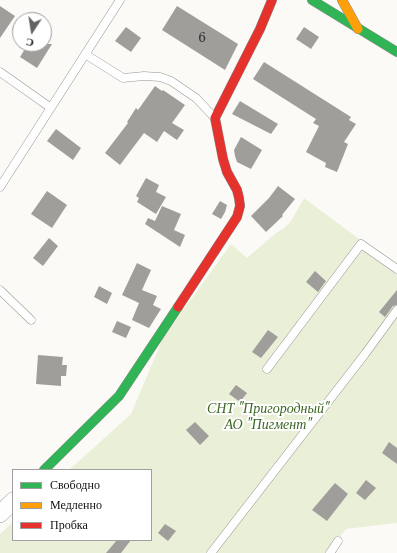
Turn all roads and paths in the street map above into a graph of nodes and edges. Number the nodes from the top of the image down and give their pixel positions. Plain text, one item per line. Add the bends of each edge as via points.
1 (120, 0) edge
2 (272, 0) edge
3 (312, 0) edge
4 (342, 0) edge
5 (358, 29) junction
6 (397, 52) edge
7 (85, 54) junction
8 (0, 72) edge
9 (51, 108) junction
10 (215, 118) junction
11 (0, 187) edge
12 (397, 269) edge
13 (0, 290) edge
14 (397, 310) edge
15 (31, 320) dead end
16 (267, 369) dead end
17 (45, 469) edge
18 (12, 502) edge
19 (0, 514) edge
20 (338, 541) dead end
21 (211, 553) edge
22 (330, 553) edge

1 - 7 lane
2 - 10 street
3 - 5 street
4 - 5 street
5 - 6 street
7 - 9 lane
7 - 10 lane via 123,78 160,77 171,81 196,98
8 - 9 lane
9 - 11 lane
10 - 17 street via 223,159 239,198 237,217 119,396
12 - 16 lane via 361,244
13 - 15 lane
14 - 21 lane
18 - 19 street
20 - 22 lane

